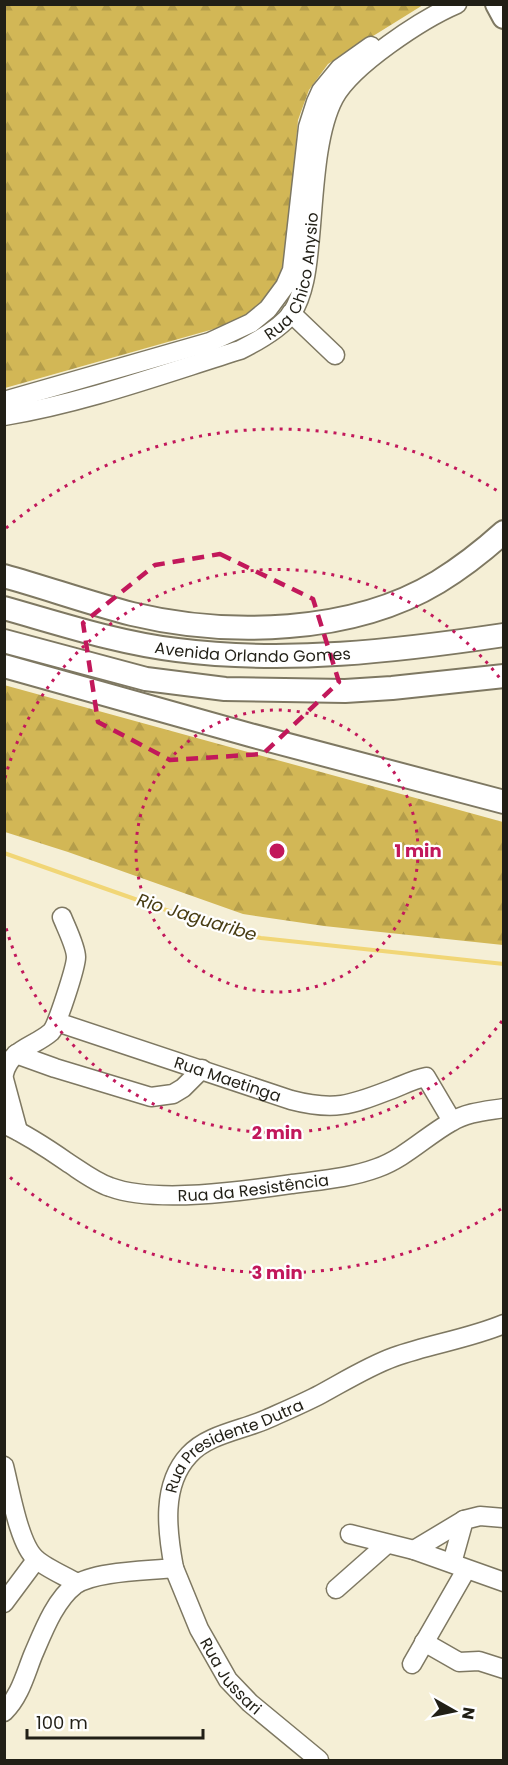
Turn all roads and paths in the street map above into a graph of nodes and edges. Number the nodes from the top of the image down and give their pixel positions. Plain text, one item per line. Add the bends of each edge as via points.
1 (439, 4) edge
2 (457, 4) edge
3 (483, 4) edge
4 (497, 4) edge
5 (504, 18) edge
6 (276, 298) junction
7 (291, 314) junction
8 (334, 355) dead end
9 (4, 401) edge
10 (4, 416) edge
11 (504, 532) edge
12 (4, 576) edge
13 (4, 586) edge
14 (4, 608) edge
15 (504, 635) edge
16 (108, 637) junction
17 (4, 641) edge
18 (4, 666) edge
19 (504, 676) edge
20 (504, 802) edge
21 (62, 917) dead end
22 (57, 1022) junction
23 (16, 1054) junction
24 (202, 1069) junction
25 (4, 1074) edge
26 (4, 1079) edge
27 (504, 1108) edge
28 (452, 1121) junction
29 (11, 1128) edge
30 (504, 1324) edge
31 (4, 1466) edge
32 (504, 1518) edge
33 (464, 1520) junction
34 (350, 1534) dead end
35 (387, 1544) junction
36 (414, 1550) junction
37 (36, 1560) junction
38 (459, 1566) junction
39 (174, 1568) junction
40 (504, 1582) edge
41 (77, 1583) junction
42 (336, 1589) dead end
43 (4, 1603) edge
44 (424, 1642) junction
45 (412, 1664) dead end
46 (504, 1669) edge
47 (4, 1712) edge
48 (319, 1761) edge

1 - 6 street, Rua Chico Anysio via 350,60 321,91 308,128 292,270
2 - 7 street, Rua Chico Anysio via 377,53 344,83 334,98 322,131 303,284
3 - 5 street
4 - 5 main road
6 - 7 street via 291,300
6 - 9 street, Rua Chico Anysio via 250,323 210,342
7 - 8 street
7 - 10 street, Rua Chico Anysio via 260,340 240,350 109,390
11 - 12 main road via 438,582 351,617 309,624 205,626 132,614
13 - 16 main road
14 - 16 main road, Avenida Orlando Gomes
15 - 16 main road, Avenida Orlando Gomes via 391,650 286,656 176,650
17 - 19 main road, Avenida Orlando Gomes via 146,679 225,689 345,691
18 - 20 main road
21 - 22 street via 76,957
22 - 23 street via 50,1033
22 - 24 street, Rua Maetinga
23 - 24 street via 151,1097 173,1094
23 - 25 street
24 - 28 street, Rua Maetinga via 291,1100 333,1107 426,1077
26 - 29 street
27 - 28 street, Rua da Resistência
28 - 29 street, Rua da Resistência via 393,1160 361,1173 254,1189 176,1194 141,1194 111,1188
30 - 39 street, Rua Presidente Dutra via 394,1357 266,1420 203,1444 189,1455 175,1477 165,1506
31 - 37 street via 23,1537
32 - 33 street via 480,1516
33 - 36 street
33 - 38 street
34 - 35 street
35 - 36 street
35 - 42 street
36 - 38 street
37 - 41 street
37 - 43 street
38 - 40 street
38 - 44 street
39 - 41 street via 98,1575
39 - 48 street, Rua Jussari via 199,1629 228,1680
41 - 47 street via 57,1606 21,1689
44 - 45 street
44 - 46 street via 459,1662 479,1661

